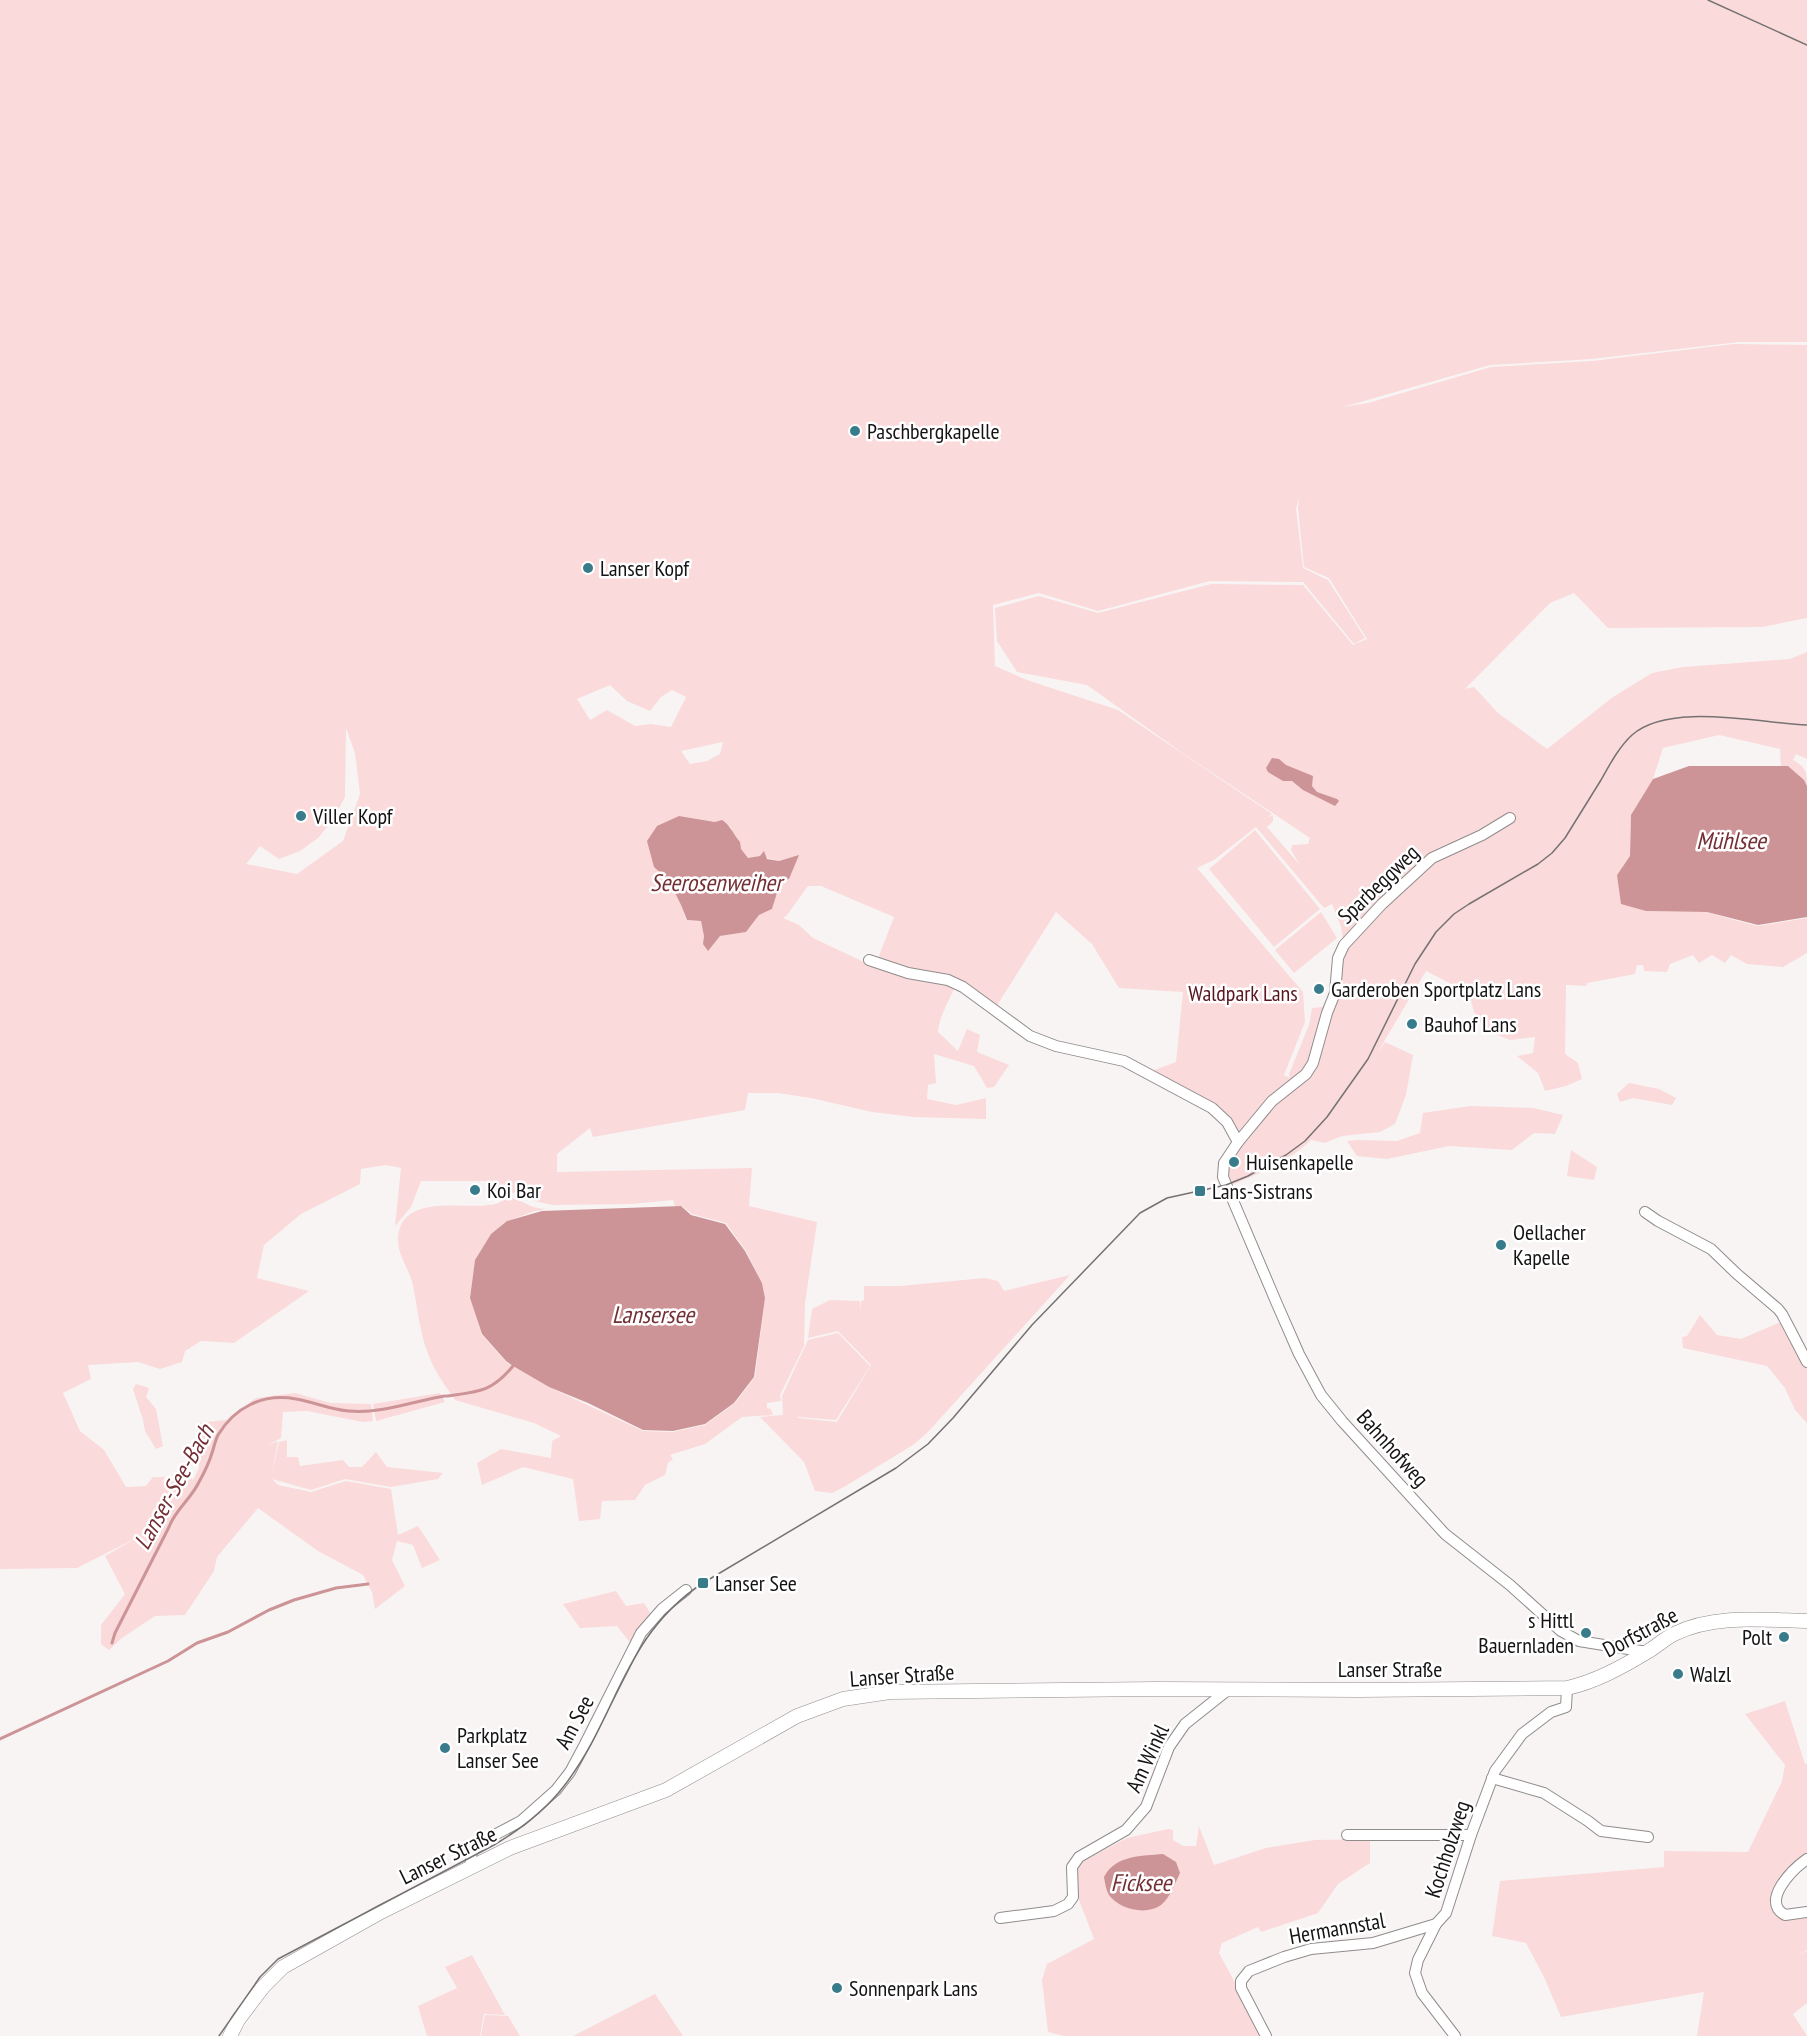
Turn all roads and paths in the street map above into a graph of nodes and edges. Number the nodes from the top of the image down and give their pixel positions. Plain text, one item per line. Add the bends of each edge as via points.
1 (1510, 818) dead end
2 (869, 960) dead end
3 (1238, 1142) junction
4 (1224, 1163) joint
5 (1645, 1212) dead end
6 (1807, 1362) edge
7 (686, 1590) dead end
8 (1807, 1621) edge
9 (1647, 1652) junction
10 (1567, 1688) junction
11 (1230, 1689) junction
12 (1492, 1778) junction
13 (1347, 1835) dead end
14 (1471, 1835) junction
15 (1648, 1838) dead end
16 (1807, 1859) edge
17 (470, 1867) junction
18 (1807, 1912) edge
19 (1000, 1918) dead end
20 (1436, 1924) junction
21 (230, 2036) edge
22 (1266, 2036) edge
23 (1455, 2036) edge

1 - 3 street, Sparbeggweg via 1430,860 1347,941 1339,953 1335,993 1314,1063 1272,1101
2 - 3 street via 908,973 948,980 1030,1036 1124,1061 1212,1108 1227,1122
3 - 4 street, Sparbeggweg
4 - 9 street, Bahnhofweg via 1224,1180 1276,1304 1316,1388 1330,1407 1445,1534 1562,1631 1580,1641
5 - 6 street via 1711,1249 1780,1311
7 - 17 street, Am See via 641,1633 570,1772 556,1790 521,1821 472,1851
8 - 9 main road, Dorfstraße via 1735,1620 1706,1624 1673,1635
9 - 10 main road, Dorfstraße via 1596,1679
10 - 11 main road, Lanser Straße
10 - 12 street, Kochholzweg via 1566,1707 1522,1734
11 - 17 main road, Lanser Straße via 890,1692 843,1699 797,1716 666,1790 510,1848
11 - 19 street, Am Winkl via 1185,1724 1169,1747 1146,1807 1126,1830 1079,1857 1072,1868 1073,1897 1068,1904 1054,1911
12 - 14 street, Kochholzweg
12 - 15 street via 1544,1793 1601,1831
13 - 14 street
14 - 20 street, Kochholzweg via 1446,1913
16 - 18 street via 1782,1885 1776,1904 1785,1915
17 - 21 main road, Lanser Straße via 284,1966 263,1987
20 - 22 street, Hermannstal via 1373,1943 1311,1949 1250,1971 1241,1988
20 - 23 street, Kochholzweg via 1418,1960 1416,1980 1426,2000

